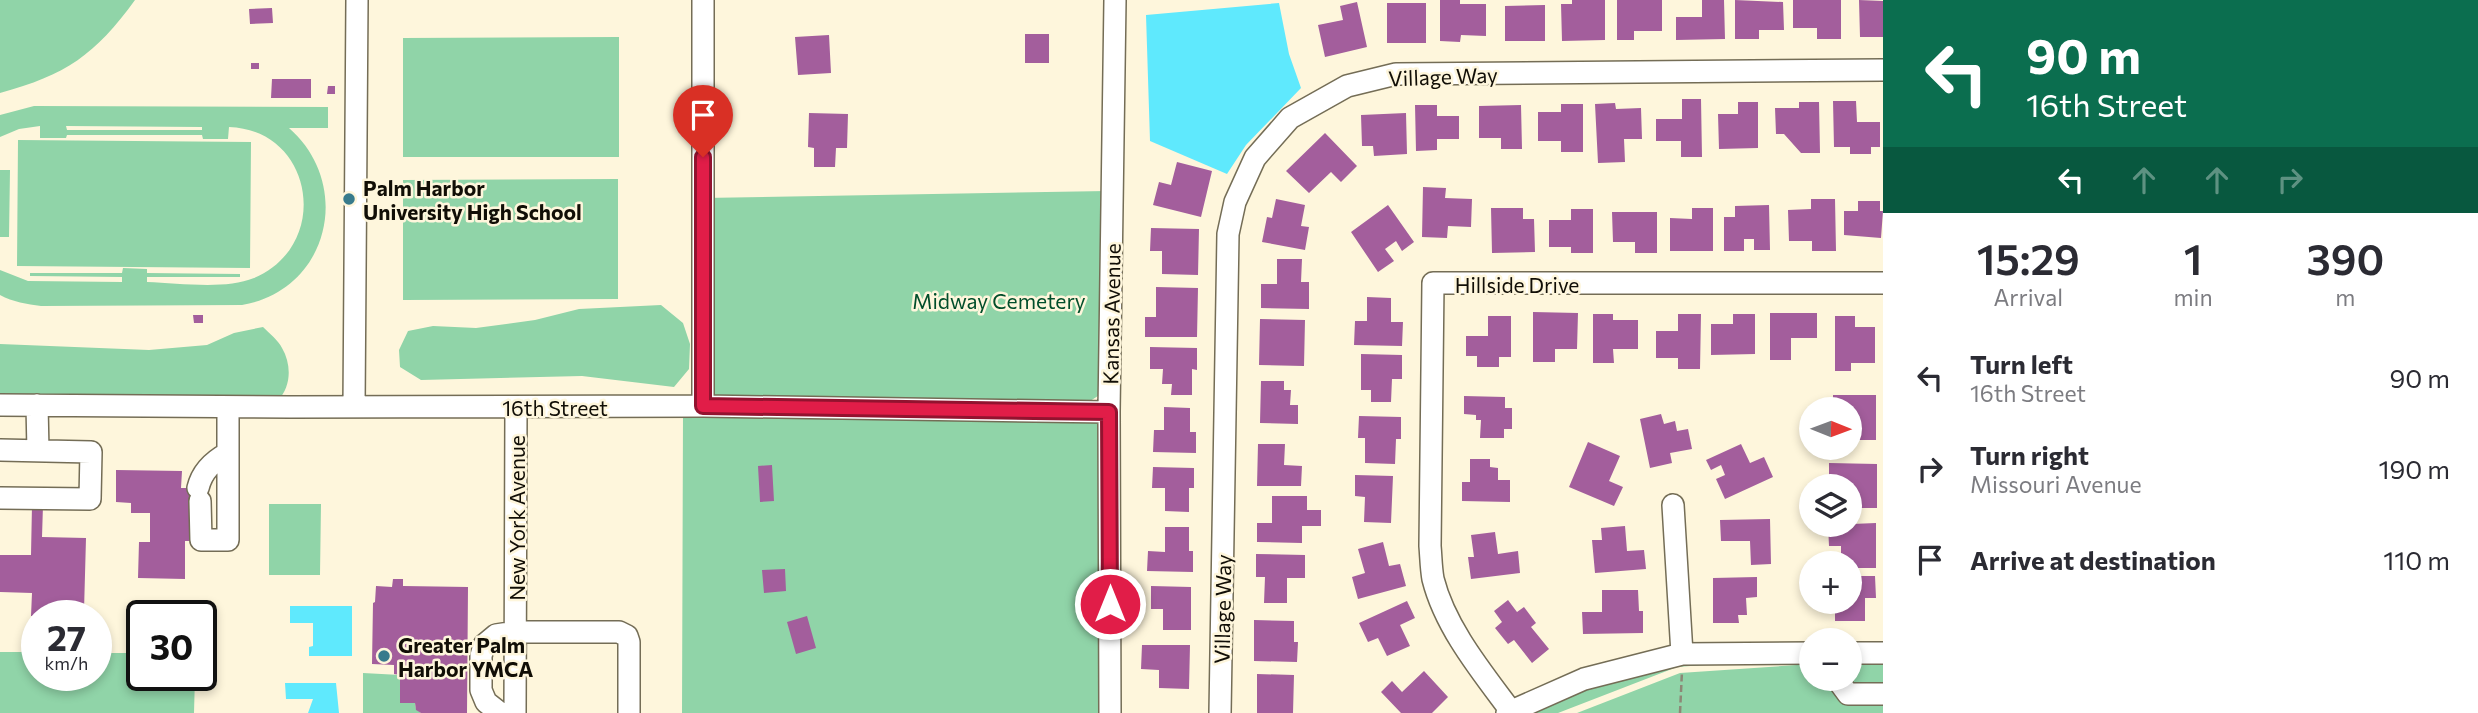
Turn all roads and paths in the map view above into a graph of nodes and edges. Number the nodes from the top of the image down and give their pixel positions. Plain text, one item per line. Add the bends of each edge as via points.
1 (357, 0) edge
2 (703, 0) edge
3 (1115, 0) edge
4 (1883, 70) edge
5 (1883, 282) edge
6 (0, 405) edge
7 (37, 405) junction
8 (703, 406) junction
9 (228, 407) junction
10 (354, 407) junction
11 (516, 407) junction
12 (1109, 412) junction
13 (0, 450) edge
14 (38, 451) junction
15 (228, 453) junction
16 (0, 498) edge
17 (1673, 505) dead end
18 (516, 632) junction
19 (1799, 653) edge
20 (1862, 653) edge
21 (1883, 653) edge
22 (1682, 654) junction
23 (1846, 691) edge
24 (1883, 694) edge
25 (1508, 712) edge
26 (500, 713) edge
27 (516, 713) edge
28 (629, 713) edge
29 (1110, 713) edge
30 (1220, 713) edge
31 (1681, 713) edge

1 - 10 street
2 - 8 street
3 - 12 street, Kansas Avenue
4 - 30 street, Village Way via 1396,74 1347,86 1290,118 1255,158 1235,202 1228,234
5 - 25 street, Hillside Drive via 1433,283 1433,579 1446,613
6 - 7 street, 16th Street
7 - 9 street, 16th Street
7 - 14 street
8 - 11 street, 16th Street
8 - 12 street, 16th Street
9 - 10 street, 16th Street
9 - 15 street
10 - 11 street, 16th Street
11 - 18 street, New York Avenue
12 - 29 street, Kansas Avenue
13 - 14 street
14 - 16 street via 91,452 90,499
15 - 15 street via 229,540 201,540 200,478
17 - 22 street
18 - 26 street via 496,635 484,645 481,656 481,690 486,702
18 - 27 street, New York Avenue
18 - 28 street via 619,632 627,636
19 - 22 street
20 - 21 street
22 - 25 street via 1584,679
22 - 31 path
23 - 24 street

